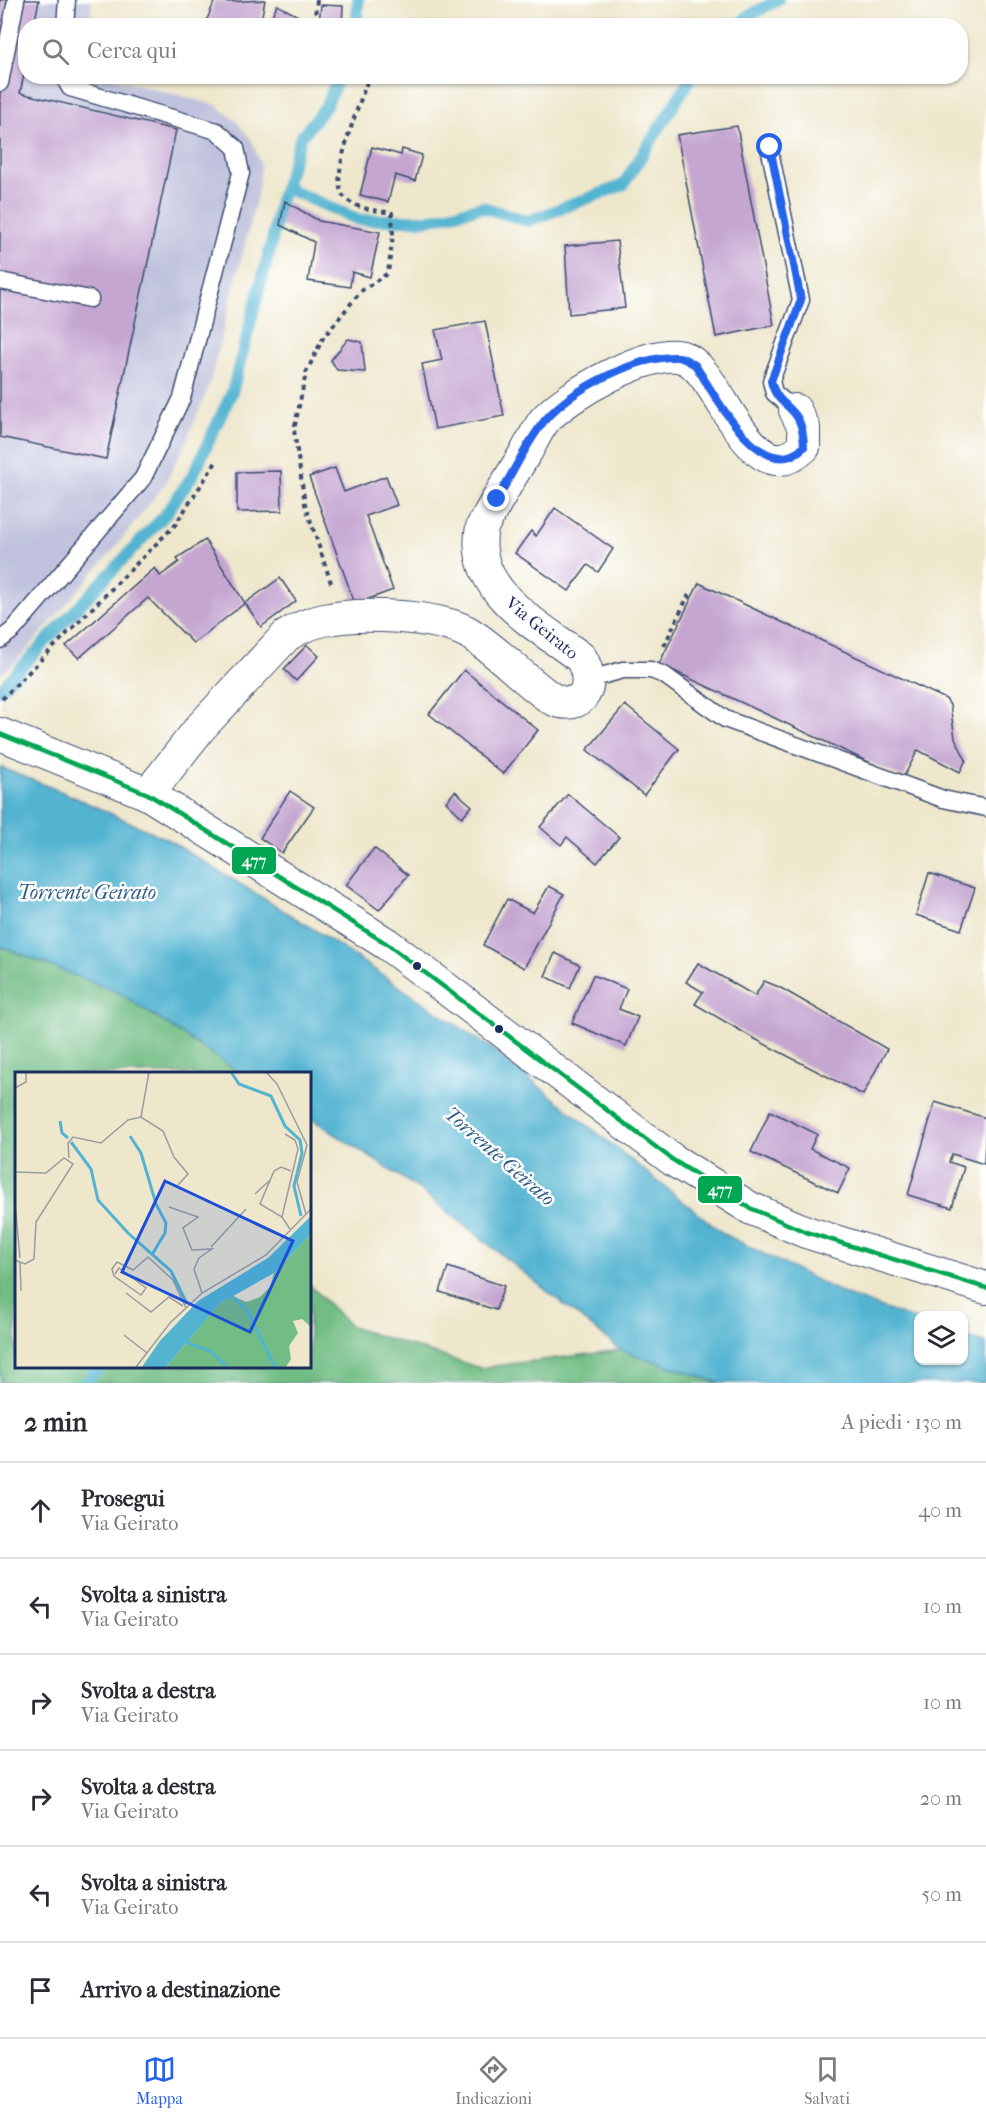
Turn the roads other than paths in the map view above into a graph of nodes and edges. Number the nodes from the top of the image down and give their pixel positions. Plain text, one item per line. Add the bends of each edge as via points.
1 (16, 0) edge
2 (67, 0) edge
3 (66, 18) edge
4 (0, 83) edge
5 (68, 84) edge
6 (770, 147) dead end
7 (0, 281) edge
8 (90, 299) dead end
9 (795, 410) joint
10 (0, 640) edge
11 (590, 679) junction
12 (0, 734) edge
13 (148, 794) junction
14 (986, 808) edge
15 (986, 1288) edge

1 - 4 lane
2 - 3 lane
5 - 10 lane via 70,88 216,131 236,148 241,173 182,399 143,478 13,630
6 - 9 lane, Via Geirato via 801,300 771,381 774,393
7 - 8 lane
9 - 11 street, Via Geirato via 804,428 804,447 795,456 783,459 766,455 751,446 695,365 681,357 642,361 613,373 570,399 545,420 482,527 478,545 491,584 503,598 581,658
11 - 13 street, Via Geirato via 581,696 563,704 538,690 468,633 444,623 343,617 302,626 286,636 200,728
11 - 14 lane, Via Geirato via 623,670 651,670 664,675 725,719 943,799
12 - 13 street
13 - 15 street via 387,944 673,1160 750,1208 806,1232

